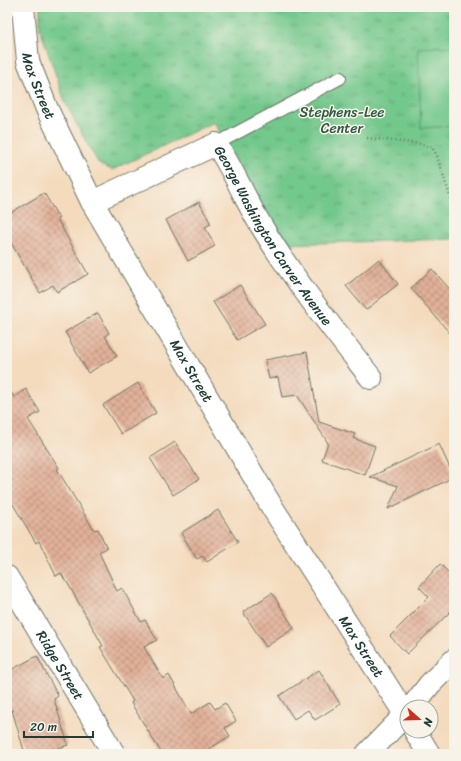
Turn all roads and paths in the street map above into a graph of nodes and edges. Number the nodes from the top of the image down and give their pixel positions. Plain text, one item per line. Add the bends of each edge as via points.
1 (23, 7) edge
2 (340, 78) dead end
3 (367, 138) dead end
4 (216, 144) junction
5 (92, 202) junction
6 (454, 208) edge
7 (370, 378) dead end
8 (7, 577) edge
9 (454, 660) edge
10 (420, 699) edge
11 (399, 702) edge
12 (399, 726) edge
13 (421, 739) edge
14 (114, 754) edge
15 (367, 754) edge
16 (429, 754) edge

1 - 5 street, Max Street via 28,61 47,109
2 - 4 lane
3 - 6 path via 432,147 438,156
4 - 5 street, George Washington Carver Avenue
4 - 7 street, George Washington Carver Avenue via 226,158 261,226 290,272
5 - 11 street, Max Street via 272,507
8 - 14 street, Ridge Street
9 - 10 street via 430,684
12 - 15 street
13 - 16 street, Max Street

